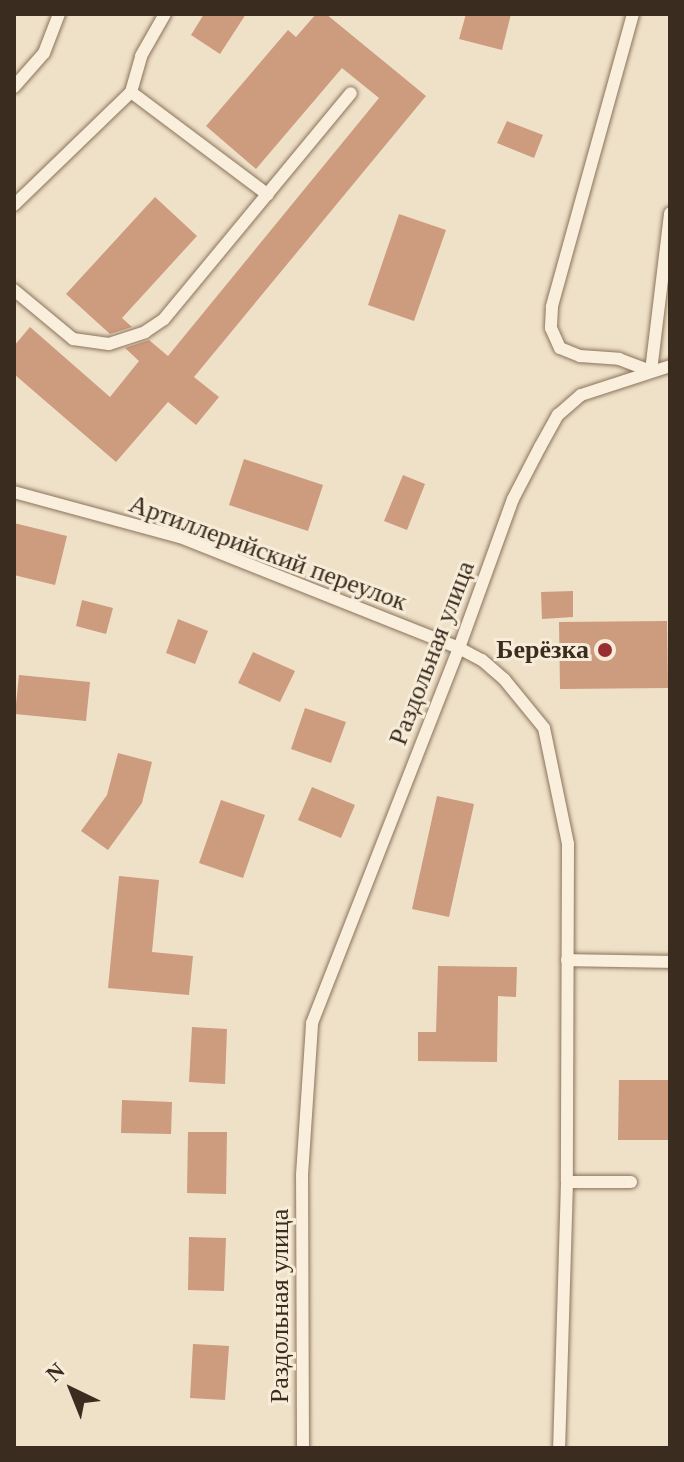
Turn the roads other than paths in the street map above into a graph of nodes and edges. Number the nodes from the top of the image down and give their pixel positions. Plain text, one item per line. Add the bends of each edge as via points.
1 (59, 14) edge
2 (165, 14) edge
3 (633, 14) edge
4 (14, 87) edge
5 (131, 92) junction
6 (351, 93) dead end
7 (268, 195) junction
8 (14, 205) edge
9 (670, 213) edge
10 (14, 290) edge
11 (670, 359) edge
12 (670, 366) edge
13 (651, 371) junction
14 (14, 492) edge
15 (459, 648) junction
16 (567, 960) junction
17 (670, 962) edge
18 (567, 1182) junction
19 (631, 1182) dead end
20 (303, 1448) edge
21 (559, 1448) edge

1 - 4 lane via 44,53
2 - 5 lane via 141,56
3 - 13 lane via 552,307 551,328 560,348
5 - 7 lane
5 - 8 lane
6 - 7 lane
7 - 10 lane via 164,319 145,332 109,344 73,339
9 - 13 lane
11 - 13 lane
12 - 13 lane
13 - 15 lane, Раздольная улица via 581,395 558,415 513,499
14 - 15 lane, Артиллерийский переулок via 180,537
15 - 16 lane, Артиллерийский переулок via 504,679 544,728 568,844
15 - 20 lane, Раздольная улица via 312,1023 302,1175
16 - 17 lane
16 - 18 lane, Артиллерийский переулок
18 - 19 lane
18 - 21 lane, Артиллерийский переулок

